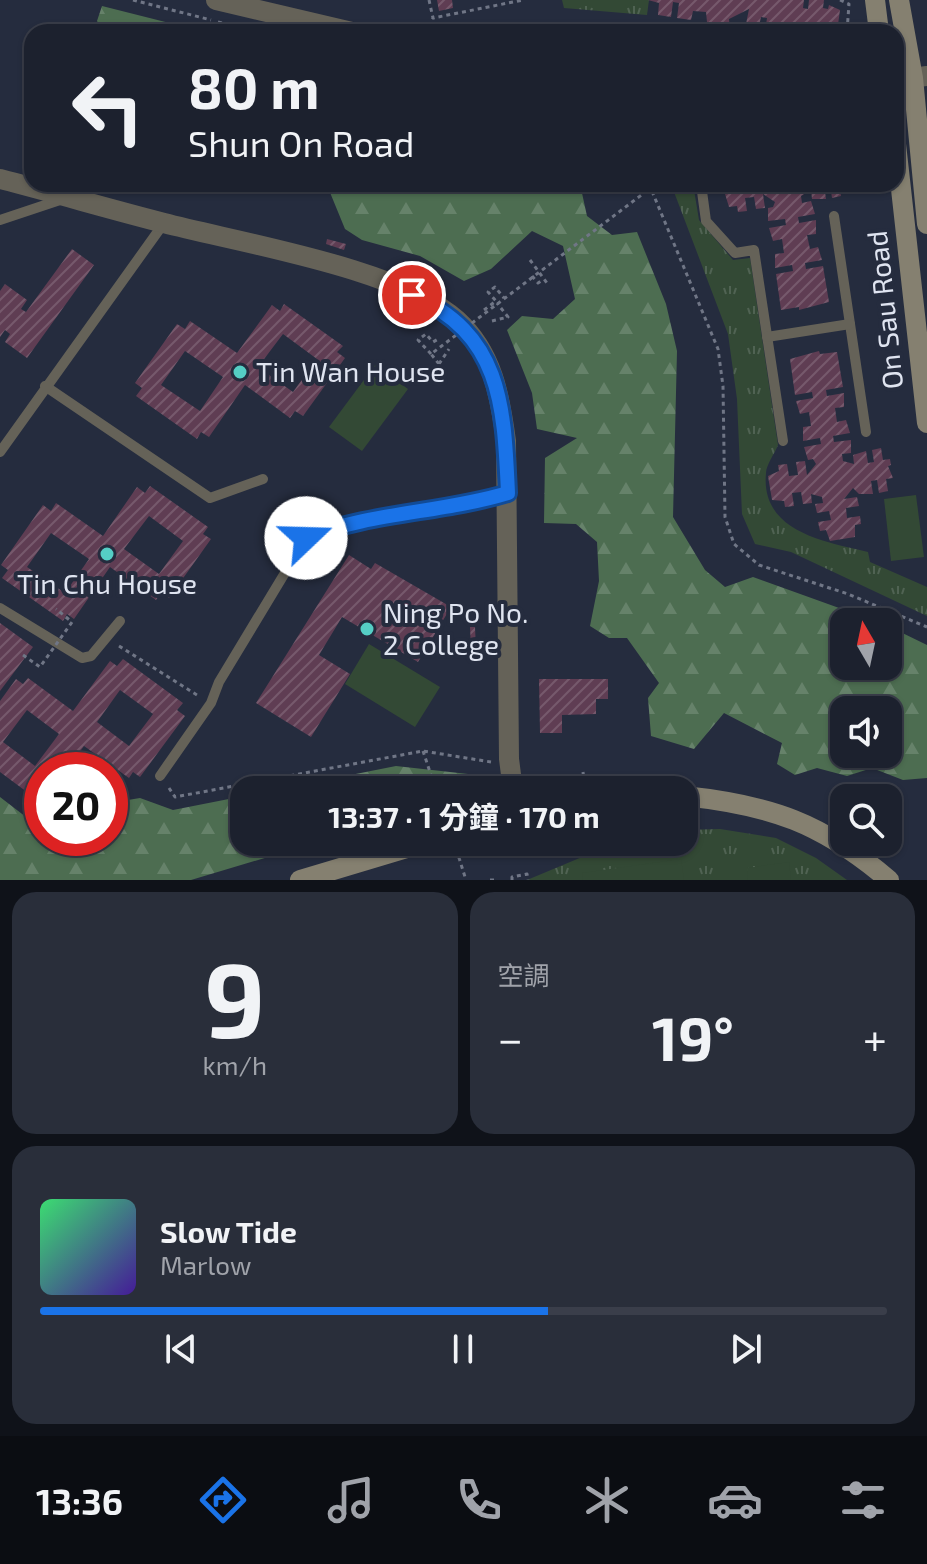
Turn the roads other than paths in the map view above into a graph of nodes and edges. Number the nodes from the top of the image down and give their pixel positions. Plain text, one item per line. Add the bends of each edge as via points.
1 (216, 0) edge
2 (875, 0) edge
3 (899, 0) edge
4 (269, 6) edge
5 (326, 24) edge
6 (878, 24) edge
7 (903, 24) edge
8 (904, 30) edge
9 (912, 78) edge
10 (0, 179) edge
11 (24, 185) edge
12 (51, 192) edge
13 (702, 192) edge
14 (901, 192) edge
15 (74, 198) junction
16 (834, 216) dead end
17 (0, 220) edge
18 (164, 223) junction
19 (927, 224) edge
20 (850, 324) junction
21 (767, 337) junction
22 (45, 386) junction
23 (927, 423) edge
24 (866, 432) dead end
25 (783, 441) dead end
26 (0, 452) edge
27 (263, 479) dead end
28 (508, 493) junction
29 (0, 608) edge
30 (120, 621) dead end
31 (160, 776) road end
32 (511, 776) edge
33 (698, 798) edge
34 (380, 856) edge
35 (300, 880) edge
36 (889, 880) edge

1 - 4 street
2 - 6 main road
3 - 7 main road, On Sau Road
4 - 5 street
8 - 9 main road, On Sau Road
9 - 19 main road, On Sau Road
10 - 11 street
12 - 15 street
13 - 21 lane via 706,221 735,253 754,250
14 - 23 main road, On Sau Road
15 - 17 lane
15 - 18 street
16 - 20 lane
18 - 22 lane
18 - 28 street via 338,266 395,287 455,319 489,362 500,397
20 - 21 lane
20 - 24 lane
21 - 25 lane
22 - 26 lane
22 - 27 lane via 210,498
28 - 31 lane via 471,505 338,525 306,538 211,703
28 - 32 street
29 - 30 lane via 82,658 91,656
33 - 36 main road via 748,805 805,824 851,847
34 - 35 main road

